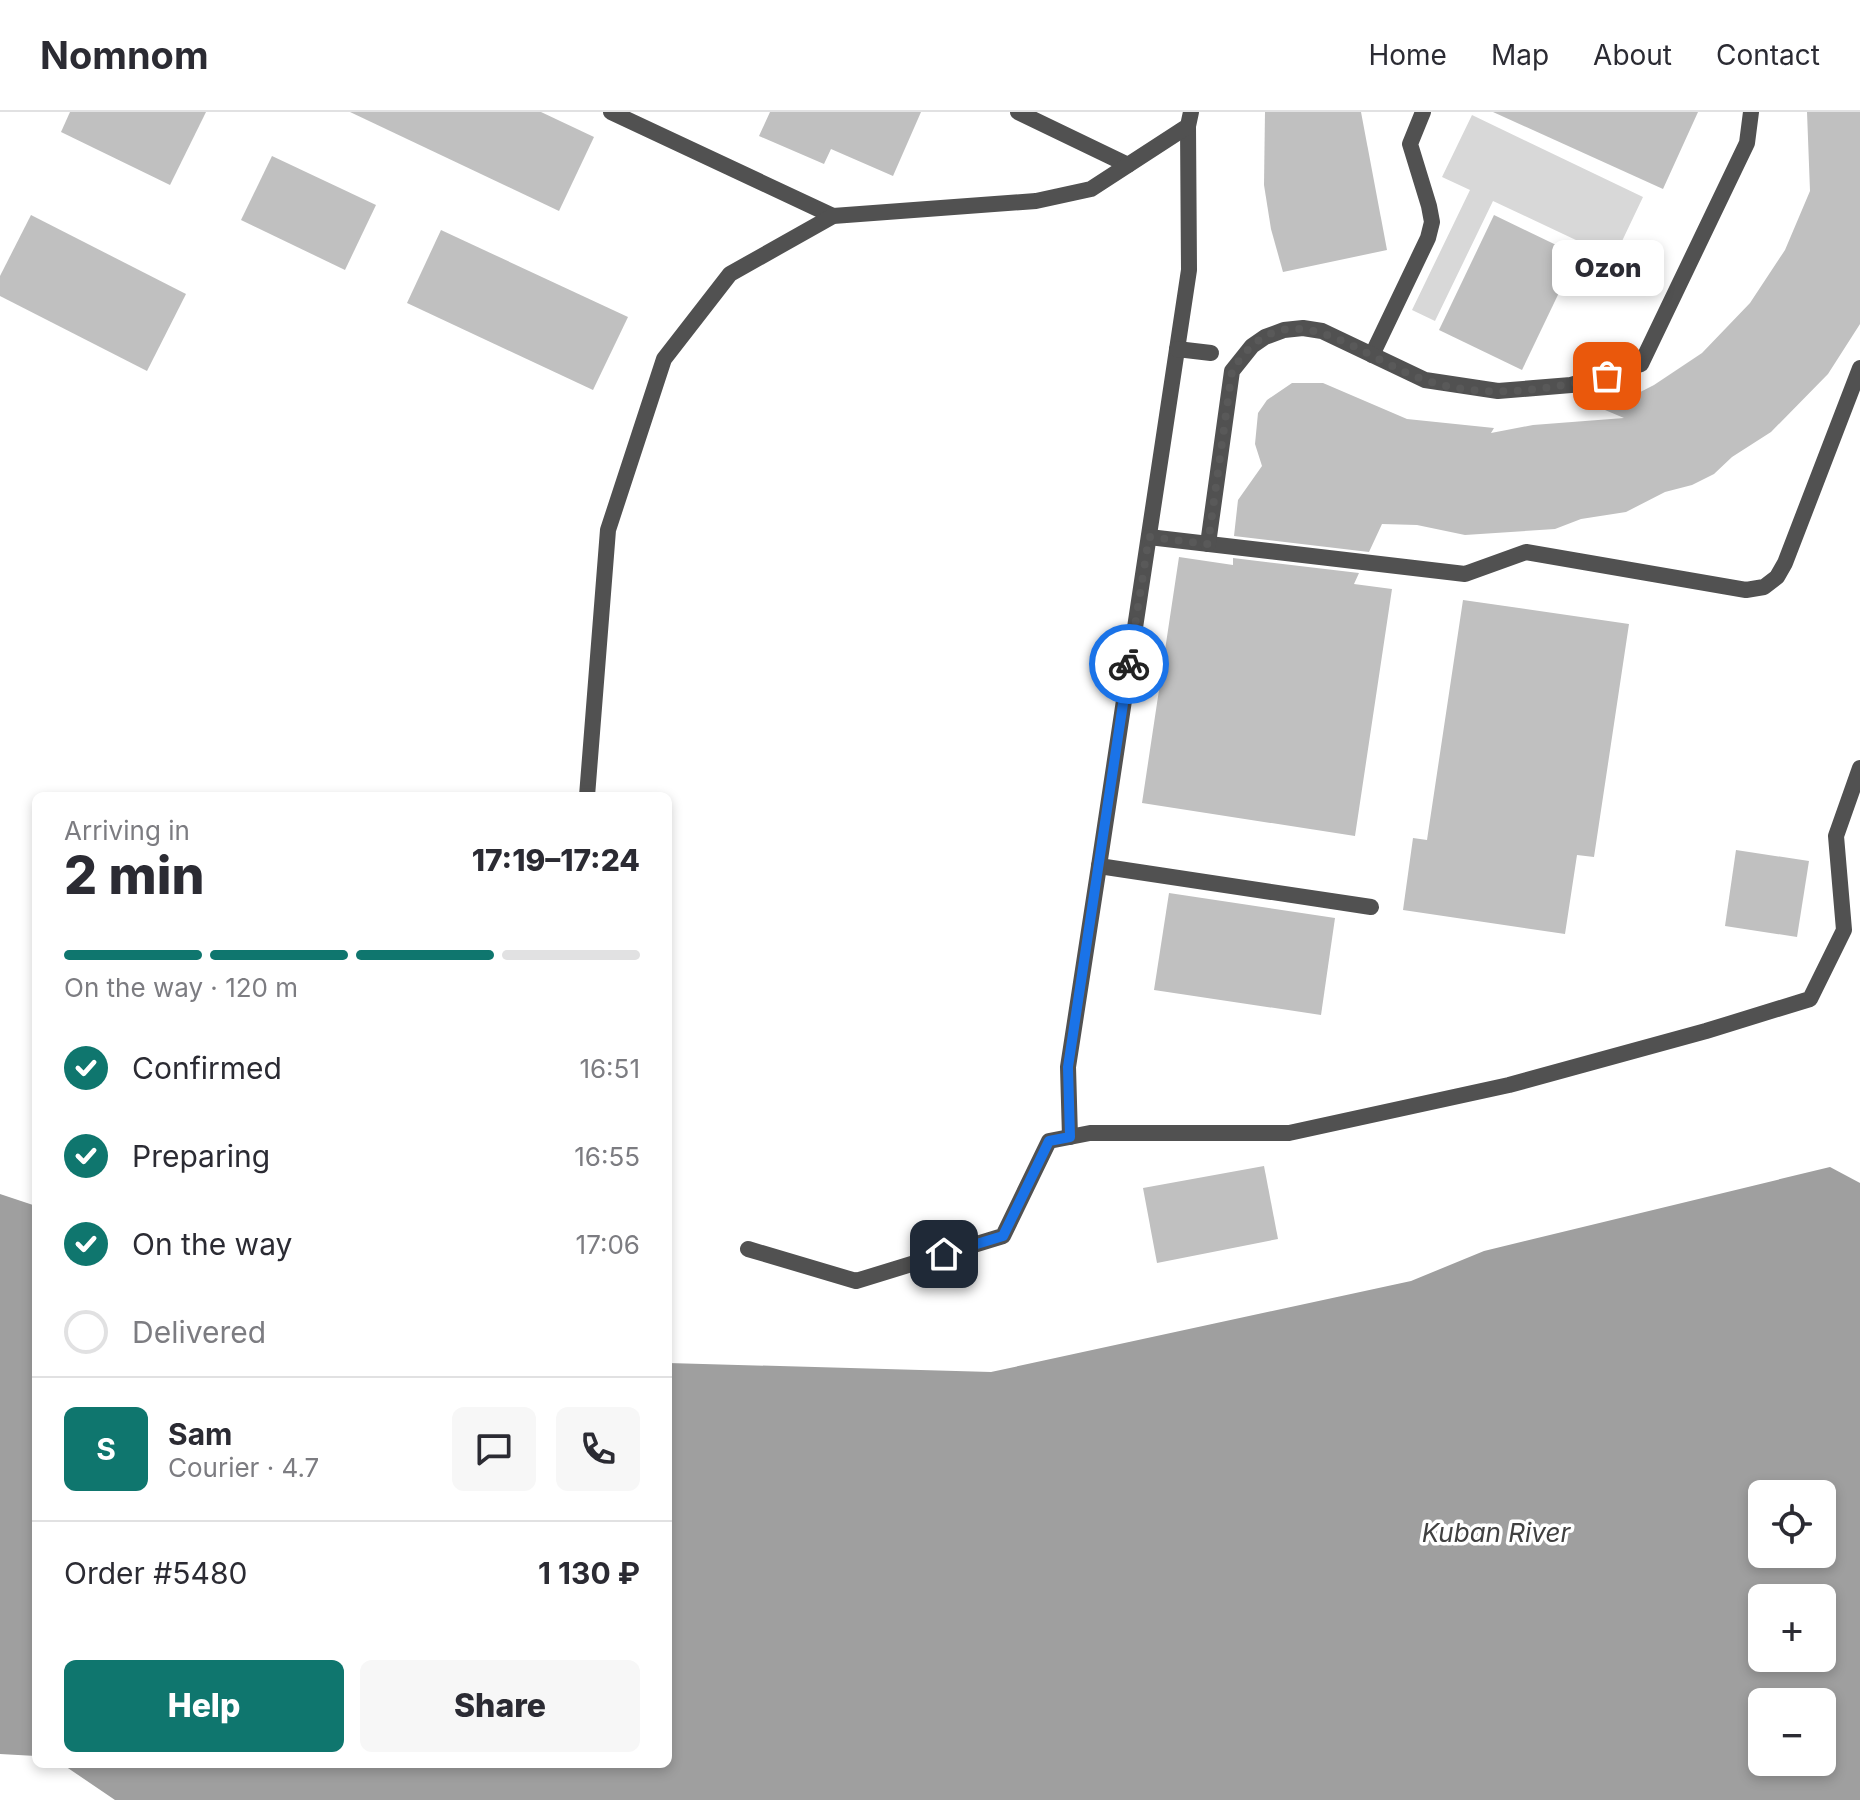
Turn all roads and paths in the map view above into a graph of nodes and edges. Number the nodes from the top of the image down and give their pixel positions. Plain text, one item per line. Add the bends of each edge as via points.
1 (611, 112) edge
2 (1018, 112) edge
3 (1423, 112) edge
4 (1751, 112) edge
5 (1190, 119) edge
6 (1128, 165) junction
7 (833, 216) junction
8 (1177, 349) junction
9 (1211, 353) dead end
10 (1372, 355) junction
11 (1860, 368) edge
12 (1149, 537) junction
13 (1208, 544) junction
14 (1860, 768) edge
15 (587, 792) edge
16 (1099, 866) junction
17 (1371, 907) dead end
18 (1070, 1137) junction
19 (748, 1249) dead end

1 - 7 lane
2 - 6 lane
3 - 10 lane via 1410,144 1429,206 1430,230
4 - 10 lane via 1747,143 1641,364 1571,385 1498,391 1425,380
5 - 6 lane
5 - 8 lane via 1189,270
6 - 7 lane via 1091,189 1036,201
7 - 15 lane via 730,274 664,359 608,530
8 - 9 lane
8 - 12 lane
10 - 13 lane via 1322,331 1303,328 1265,337 1240,358 1232,371
11 - 13 lane via 1785,563 1764,587 1728,589 1526,552 1465,574
12 - 13 lane
12 - 16 lane
14 - 18 lane via 1836,836 1844,930 1810,999 1509,1085 1289,1133
16 - 17 lane
16 - 18 lane via 1068,1067
18 - 19 lane via 1049,1141 1003,1236 856,1281

